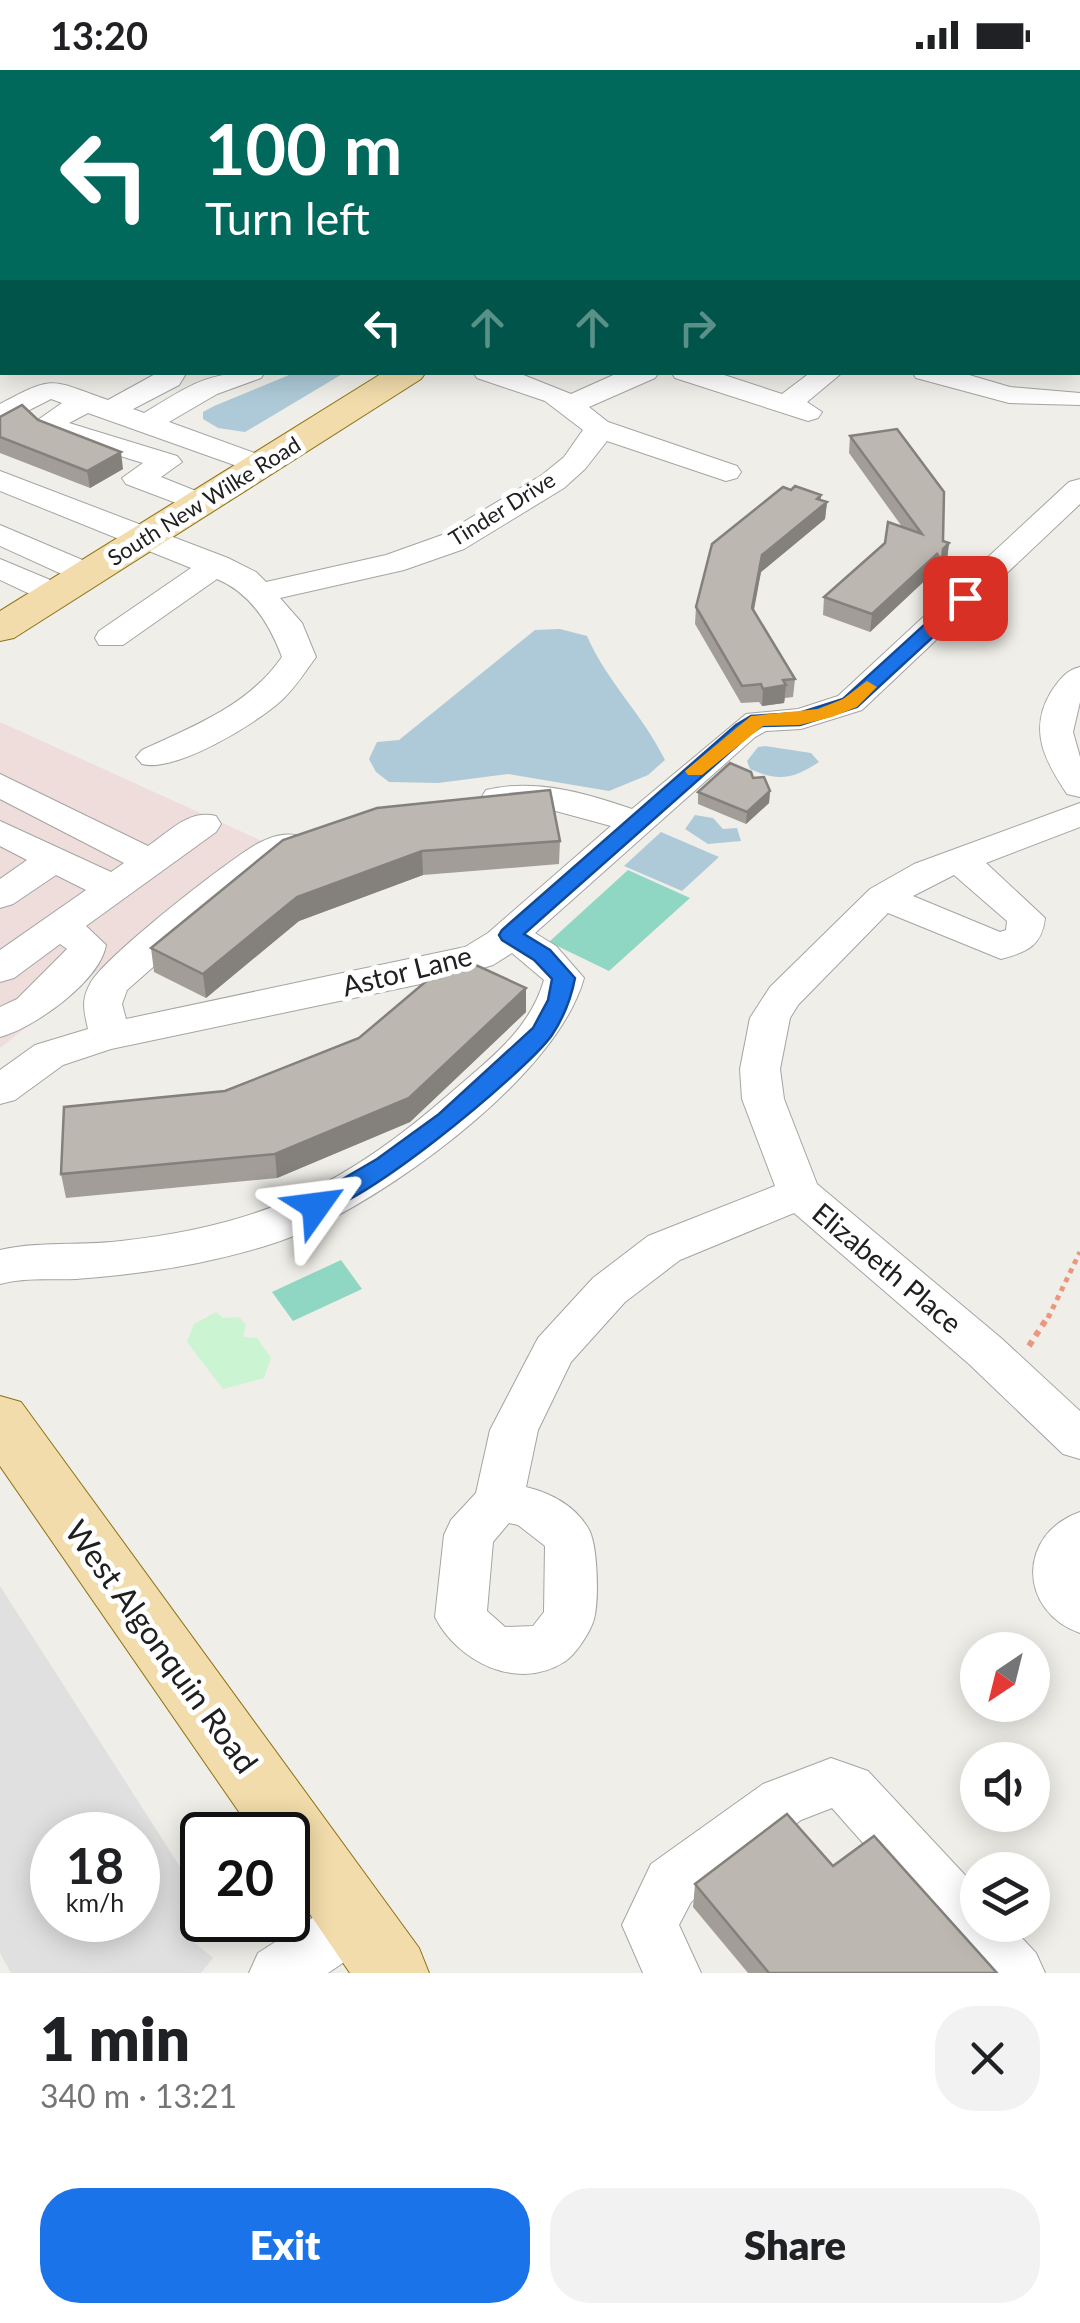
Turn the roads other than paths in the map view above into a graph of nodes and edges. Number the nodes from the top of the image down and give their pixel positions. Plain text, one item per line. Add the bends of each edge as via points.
1 (170, 375) edge
2 (236, 375) edge
3 (404, 375) edge
4 (496, 375) edge
5 (638, 375) edge
6 (694, 375) edge
7 (826, 375) edge
8 (937, 375) edge
9 (1070, 386) edge
10 (8, 403) edge
11 (570, 405) junction
12 (98, 406) junction
13 (148, 423) junction
14 (1080, 427) edge
15 (598, 428) junction
16 (201, 443) junction
17 (167, 462) junction
18 (261, 465) junction
19 (726, 472) dead end
20 (0, 480) edge
21 (1080, 488) edge
22 (200, 503) junction
23 (0, 534) edge
24 (148, 536) junction
25 (217, 564) junction
26 (0, 568) edge
27 (72, 584) junction
28 (263, 593) junction
29 (0, 629) edge
30 (111, 638) dead end
31 (1080, 677) edge
32 (154, 757) dead end
33 (0, 785) edge
34 (1080, 786) edge
35 (460, 802) edge
36 (1080, 814) edge
37 (636, 823) junction
38 (203, 824) dead end
39 (0, 832) edge
40 (326, 832) edge
41 (54, 859) junction
42 (958, 859) junction
43 (150, 861) junction
44 (112, 888) junction
45 (0, 896) edge
46 (883, 898) junction
47 (60, 926) junction
48 (510, 935) junction
49 (0, 968) edge
50 (0, 1024) edge
51 (110, 1036) junction
52 (0, 1090) edge
53 (799, 1193) junction
54 (0, 1267) edge
55 (0, 1419) edge
56 (1080, 1440) edge
57 (499, 1501) dead end
58 (1080, 1533) edge
59 (1080, 1611) edge
60 (375, 1947) edge
61 (666, 1970) edge
62 (278, 1973) edge
63 (1016, 1973) edge

1 - 12 street
2 - 13 street
3 - 18 main road, South New Wilke Road
4 - 11 street
5 - 11 street
6 - 7 street via 797,408
8 - 9 street via 1008,395
9 - 14 street
10 - 12 street via 48,389
11 - 15 street
12 - 13 street
12 - 17 street via 46,424
13 - 16 street
15 - 19 street
15 - 28 street, Tinder Drive via 595,440 555,478 436,549
16 - 17 street
16 - 18 street
17 - 22 street via 137,478
18 - 22 main road, South New Wilke Road
20 - 24 street
21 - 37 street, Astor Lane via 850,703 800,719 758,720
22 - 24 main road, South New Wilke Road
23 - 27 street
24 - 25 street
24 - 27 main road, South New Wilke Road
25 - 28 street
25 - 30 street
26 - 27 street
27 - 29 main road, South New Wilke Road
28 - 32 street via 286,623 299,658 284,683 243,716
31 - 34 street via 1062,697 1055,726 1060,759
33 - 43 street
35 - 37 street via 554,796
36 - 42 street, Elizabeth Place
37 - 48 street, Astor Lane
38 - 43 street
39 - 41 street
40 - 51 street via 276,848 109,984 102,1004
41 - 44 street
41 - 45 street
42 - 46 street, Elizabeth Place
42 - 46 street via 1026,918 1024,936 1001,947
43 - 44 street
44 - 47 street
46 - 53 street, Elizabeth Place via 770,1018 760,1069 764,1099
47 - 49 street
47 - 50 street via 87,945 84,956 31,1008
48 - 51 street, Astor Lane via 479,956 449,965
48 - 54 street via 564,978 560,1000 542,1032 447,1120 385,1165 279,1224 240,1235 146,1255
51 - 52 street, Astor Lane via 49,1055
53 - 56 street, Elizabeth Place
53 - 57 street via 664,1248 609,1290 554,1352 514,1430
55 - 60 main road, West Algonquin Road
58 - 59 street via 1059,1557 1056,1574 1062,1596
60 - 62 street
61 - 63 street via 650,1924 671,1882 782,1802 831,1783 849,1788

